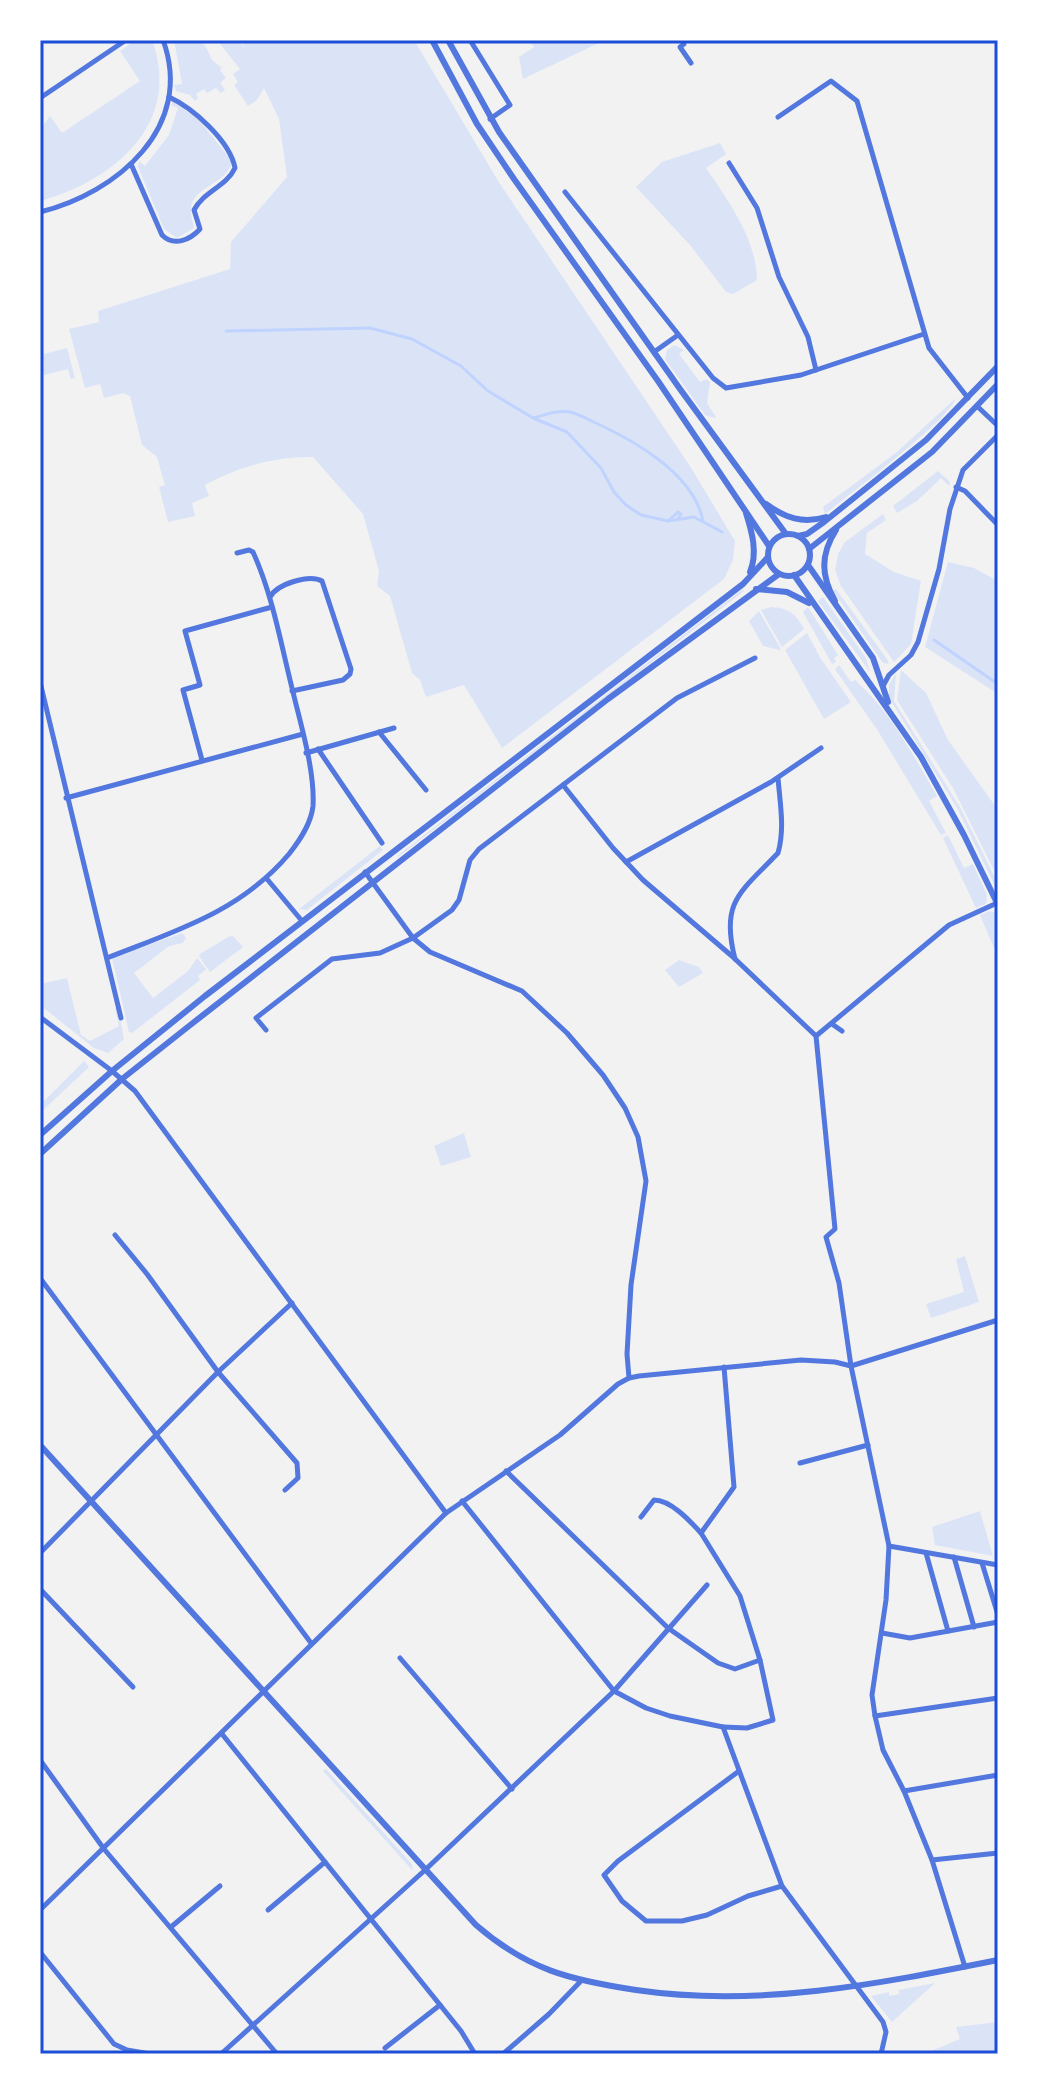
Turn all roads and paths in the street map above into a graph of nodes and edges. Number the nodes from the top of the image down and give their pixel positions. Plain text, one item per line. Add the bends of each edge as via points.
1 (126, 40) edge
2 (163, 40) edge
3 (432, 40) edge
4 (448, 40) edge
5 (470, 40) edge
6 (682, 40) edge
7 (691, 63) dead end
8 (169, 97) junction
9 (40, 98) edge
10 (778, 117) dead end
11 (490, 119) junction
12 (479, 127) junction
13 (729, 163) dead end
14 (131, 164) junction
15 (565, 192) dead end
16 (40, 212) edge
17 (924, 334) junction
18 (678, 335) junction
19 (654, 352) junction
20 (998, 366) edge
21 (816, 370) junction
22 (998, 384) edge
23 (968, 398) junction
24 (978, 407) junction
25 (998, 426) edge
26 (998, 435) edge
27 (956, 487) junction
28 (761, 499) junction
29 (743, 505) junction
30 (830, 516) junction
31 (998, 525) edge
32 (838, 527) junction
33 (786, 534) junction
34 (798, 536) junction
35 (769, 546) junction
36 (809, 549) junction
37 (237, 553) dead end
38 (768, 557) junction
39 (808, 565) junction
40 (779, 574) junction
41 (794, 575) junction
42 (747, 579) junction
43 (756, 589) junction
44 (270, 598) junction
45 (272, 607) junction
46 (844, 616) junction
47 (822, 618) junction
48 (755, 658) dead end
49 (40, 682) edge
50 (292, 691) junction
51 (882, 691) junction
52 (899, 723) junction
53 (394, 728) dead end
54 (379, 732) junction
55 (303, 734) junction
56 (821, 748) dead end
57 (318, 749) junction
58 (306, 753) junction
59 (202, 760) junction
60 (778, 778) junction
61 (563, 785) junction
62 (426, 790) dead end
63 (66, 798) junction
64 (382, 843) dead end
65 (626, 862) junction
66 (365, 871) junction
67 (267, 879) junction
68 (374, 883) junction
69 (998, 904) edge
70 (302, 921) junction
71 (413, 938) junction
72 (107, 958) junction
73 (735, 960) junction
74 (40, 1017) edge
75 (121, 1018) dead end
76 (832, 1024) junction
77 (266, 1030) dead end
78 (842, 1031) dead end
79 (816, 1036) junction
80 (112, 1071) junction
81 (122, 1079) junction
82 (40, 1135) edge
83 (40, 1154) edge
84 (115, 1235) dead end
85 (40, 1278) edge
86 (292, 1303) junction
87 (998, 1320) edge
88 (851, 1366) junction
89 (724, 1367) junction
90 (218, 1372) junction
91 (629, 1378) junction
92 (157, 1434) junction
93 (40, 1445) edge
94 (868, 1445) junction
95 (800, 1463) dead end
96 (506, 1471) junction
97 (285, 1490) dead end
98 (91, 1501) junction
99 (462, 1501) junction
100 (446, 1513) junction
101 (641, 1517) dead end
102 (701, 1533) junction
103 (889, 1546) junction
104 (40, 1553) edge
105 (926, 1553) junction
106 (954, 1557) junction
107 (982, 1562) junction
108 (998, 1565) edge
109 (707, 1585) dead end
110 (40, 1589) edge
111 (998, 1615) edge
112 (998, 1622) edge
113 (974, 1627) junction
114 (668, 1628) junction
115 (948, 1631) junction
116 (882, 1637) junction
117 (311, 1643) junction
118 (400, 1658) dead end
119 (760, 1660) junction
120 (133, 1687) dead end
121 (614, 1691) junction
122 (263, 1692) junction
123 (998, 1698) edge
124 (875, 1716) junction
125 (723, 1727) junction
126 (222, 1734) junction
127 (40, 1760) edge
128 (739, 1771) junction
129 (998, 1775) edge
130 (512, 1789) junction
131 (904, 1791) junction
132 (104, 1849) junction
133 (998, 1853) edge
134 (932, 1860) junction
135 (325, 1862) junction
136 (424, 1871) junction
137 (220, 1886) dead end
138 (782, 1886) junction
139 (40, 1910) edge
140 (268, 1910) dead end
141 (370, 1919) junction
142 (171, 1927) junction
143 (40, 1952) edge
144 (998, 1960) edge
145 (965, 1967) junction
146 (580, 1982) junction
147 (856, 1986) junction
148 (440, 2005) junction
149 (254, 2025) junction
150 (385, 2048) dead end
151 (150, 2054) edge
152 (221, 2054) edge
153 (277, 2054) edge
154 (475, 2054) edge
155 (503, 2054) edge
156 (881, 2054) edge

1 - 9 street
2 - 8 street
3 - 12 street
4 - 11 street
5 - 11 street via 510,105
6 - 7 street via 680,47
8 - 14 street via 155,135
8 - 14 street via 201,119 234,162 229,179 200,199 194,210 200,229 194,236 178,242 162,235
10 - 17 street via 831,81 857,101
11 - 12 street
11 - 19 street
12 - 29 street
13 - 21 street via 757,208
14 - 16 street via 91,194
15 - 18 street
17 - 21 street
17 - 23 street
18 - 19 street
18 - 21 street via 726,388
19 - 28 street
20 - 23 street
22 - 24 street
23 - 30 street via 926,440
24 - 25 street
24 - 32 street via 932,452
26 - 27 street via 963,470
27 - 31 street
27 - 51 street via 918,642
28 - 30 street via 805,522
28 - 33 street
29 - 35 street
29 - 42 street via 754,536
30 - 34 street
32 - 36 street
32 - 46 street via 823,567 825,583
33 - 34 street
33 - 35 street
34 - 36 street
35 - 38 street
36 - 39 street
37 - 44 street via 253,552
38 - 40 street
38 - 42 street
39 - 41 street
39 - 46 street
40 - 41 street
40 - 43 street
41 - 47 street
42 - 66 street
43 - 47 street via 806,599
43 - 68 street
44 - 45 street
44 - 50 street via 279,587 319,579 351,669 343,680
45 - 50 street
45 - 59 street via 185,631 200,685 183,690
46 - 51 street via 873,658
47 - 52 street
48 - 61 street via 677,698
49 - 63 street
50 - 55 street
51 - 52 street
52 - 69 street
53 - 54 street
54 - 57 street
54 - 62 street
55 - 58 street
55 - 59 street
56 - 60 street
57 - 58 street
57 - 64 street
58 - 67 street via 313,809 301,838
59 - 63 street
60 - 65 street
60 - 73 street via 778,853 732,907 729,930
61 - 65 street
61 - 71 street via 473,854 456,906
63 - 72 street
65 - 73 street
66 - 68 street
66 - 70 street
67 - 70 street
67 - 72 street via 217,913
68 - 71 street
68 - 81 street
69 - 76 street via 949,925
70 - 80 street
71 - 77 street via 380,953 332,959 256,1018
71 - 91 street via 438,958 522,991 567,1033 625,1108 638,1137 646,1181 631,1285
72 - 75 street
73 - 79 street
74 - 80 street
76 - 78 street
76 - 79 street
79 - 88 street via 835,1229 826,1237 839,1283
80 - 81 street
80 - 82 street
81 - 83 street
81 - 86 street
84 - 90 street
85 - 92 street
86 - 90 street
86 - 100 street
87 - 88 street
88 - 89 street via 801,1360
88 - 94 street
89 - 91 street
89 - 102 street via 734,1487
90 - 92 street
90 - 97 street via 297,1463 298,1478
91 - 96 street
92 - 98 street
92 - 117 street
93 - 98 street
94 - 95 street
94 - 103 street
96 - 99 street
96 - 114 street
98 - 104 street
98 - 122 street
99 - 100 street
99 - 121 street
100 - 117 street
101 - 102 street via 654,1500 661,1500
102 - 119 street via 740,1596
103 - 105 street
103 - 116 street
105 - 106 street
105 - 115 street
106 - 107 street
106 - 113 street
107 - 108 street
107 - 111 street
109 - 114 street
110 - 120 street
112 - 113 street
113 - 115 street
114 - 119 street via 735,1669
114 - 121 street
115 - 116 street
116 - 124 street via 872,1695
117 - 122 street
118 - 130 street
119 - 125 street via 773,1720 747,1728
121 - 125 street via 670,1716
121 - 130 street
122 - 126 street
122 - 136 street
123 - 124 street
124 - 131 street via 883,1750
125 - 128 street
126 - 132 street
126 - 135 street
127 - 132 street
128 - 138 street
128 - 138 street via 604,1875 622,1901 646,1921 707,1915
129 - 131 street
130 - 136 street
131 - 134 street
132 - 139 street
132 - 142 street
133 - 134 street
134 - 145 street
135 - 140 street
135 - 141 street
136 - 141 street
136 - 146 street via 496,1942
137 - 142 street
138 - 147 street
141 - 148 street
141 - 149 street
142 - 149 street
143 - 151 street via 114,2044
144 - 145 street
145 - 147 street
146 - 147 street via 680,1997 773,1997
146 - 155 street
147 - 156 street via 883,2022
148 - 150 street
148 - 154 street
149 - 152 street
149 - 153 street

